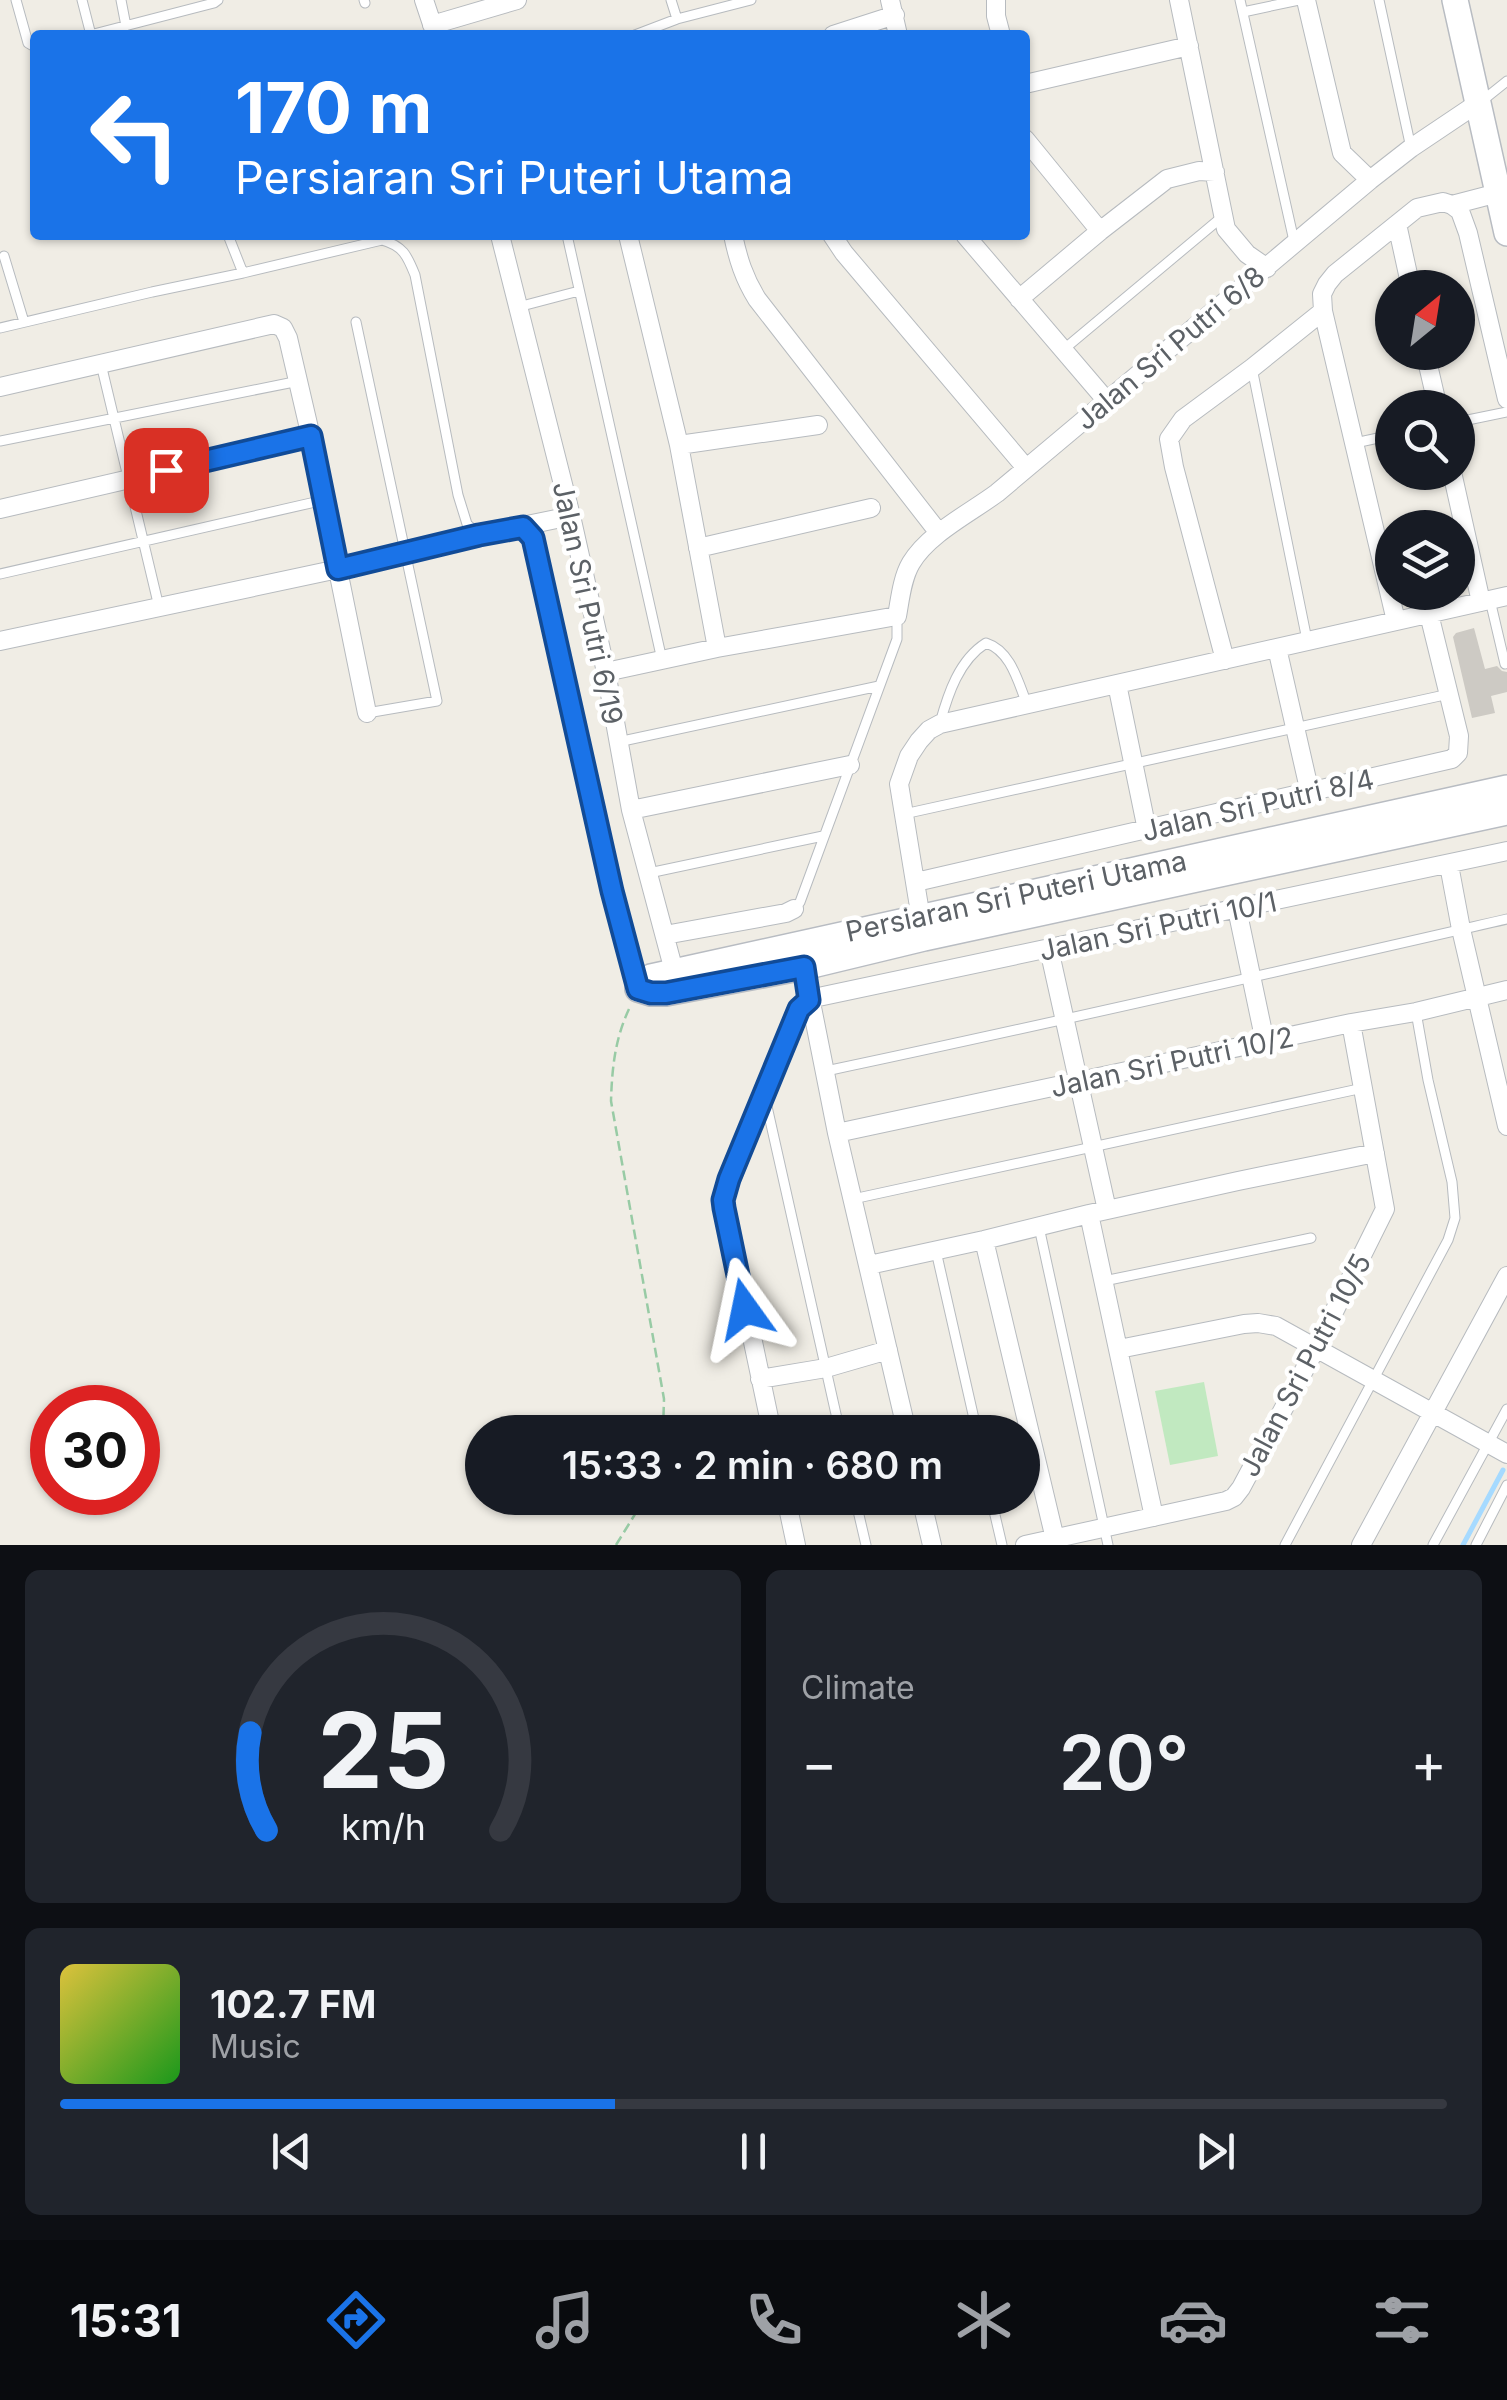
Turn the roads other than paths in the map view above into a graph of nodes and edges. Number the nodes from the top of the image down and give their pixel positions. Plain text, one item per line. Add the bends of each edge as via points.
1 (16, 0) edge
2 (82, 0) edge
3 (120, 0) edge
4 (171, 0) edge
5 (218, 0) edge
6 (424, 0) edge
7 (517, 0) edge
8 (671, 0) edge
9 (751, 0) edge
10 (996, 0) edge
11 (1179, 0) edge
12 (1240, 0) edge
13 (1302, 0) edge
14 (1378, 0) edge
15 (1456, 0) edge
16 (892, 8) edge
17 (1243, 12) junction
18 (174, 13) junction
19 (677, 19) junction
20 (126, 26) junction
21 (89, 30) edge
22 (110, 30) edge
23 (434, 30) edge
24 (648, 30) edge
25 (844, 30) edge
26 (1000, 30) edge
27 (30, 44) edge
28 (1189, 46) junction
29 (1507, 81) edge
30 (1030, 83) edge
31 (1478, 103) junction
32 (1030, 145) edge
33 (1412, 148) junction
34 (1215, 172) junction
35 (1370, 180) junction
36 (1498, 192) junction
37 (1452, 204) junction
38 (1223, 217) junction
39 (1396, 224) junction
40 (1100, 231) junction
41 (1507, 232) edge
42 (230, 240) edge
43 (501, 240) edge
44 (568, 240) edge
45 (629, 240) edge
46 (734, 240) edge
47 (835, 240) edge
48 (969, 240) edge
49 (1294, 245) junction
50 (4, 256) dead end
51 (1267, 268) junction
52 (1407, 270) edge
53 (243, 273) junction
54 (579, 292) junction
55 (1019, 299) junction
56 (518, 307) junction
57 (1323, 312) junction
58 (24, 322) junction
59 (356, 322) dead end
60 (0, 328) edge
61 (1064, 350) junction
62 (101, 364) junction
63 (1252, 368) junction
64 (299, 381) junction
65 (0, 386) edge
66 (1507, 398) edge
67 (1106, 400) junction
68 (1507, 412) edge
69 (1475, 419) edge
70 (115, 420) junction
71 (818, 425) dead end
72 (311, 436) junction
73 (1375, 439) edge
74 (0, 441) edge
75 (1355, 443) junction
76 (679, 445) junction
77 (1026, 468) junction
78 (129, 479) junction
79 (1458, 490) edge
80 (324, 500) junction
81 (871, 508) dead end
82 (0, 509) edge
83 (572, 516) junction
84 (523, 527) junction
85 (939, 534) junction
86 (479, 535) junction
87 (143, 541) junction
88 (698, 548) junction
89 (404, 553) junction
90 (338, 569) junction
91 (0, 574) edge
92 (1493, 600) edge
93 (159, 607) junction
94 (1429, 614) junction
95 (897, 616) junction
96 (1396, 621) junction
97 (1308, 641) junction
98 (0, 642) edge
99 (717, 648) junction
100 (1278, 648) junction
101 (662, 660) junction
102 (1225, 660) junction
103 (1505, 664) edge
104 (606, 672) junction
105 (1117, 684) junction
106 (879, 686) junction
107 (1449, 694) junction
108 (1027, 704) junction
109 (368, 713) joint
110 (940, 724) junction
111 (1295, 727) junction
112 (618, 742) junction
113 (1134, 763) junction
114 (850, 765) junction
115 (1507, 788) edge
116 (1310, 793) junction
117 (632, 810) junction
118 (1507, 812) edge
119 (902, 814) junction
120 (1147, 830) junction
121 (823, 836) junction
122 (1507, 851) edge
123 (1449, 864) junction
124 (650, 873) junction
125 (916, 882) junction
126 (794, 909) joint
127 (1237, 909) junction
128 (1507, 918) edge
129 (922, 928) junction
130 (1462, 929) junction
131 (665, 935) junction
132 (1049, 949) junction
133 (804, 967) junction
134 (674, 972) junction
135 (1251, 977) junction
136 (638, 989) junction
137 (1507, 990) edge
138 (1477, 996) junction
139 (809, 1000) junction
140 (1416, 1012) junction
141 (1066, 1020) junction
142 (1351, 1023) junction
143 (1265, 1042) junction
144 (826, 1071) junction
145 (1080, 1082) junction
146 (1363, 1088) junction
147 (764, 1094) junction
148 (1507, 1126) edge
149 (837, 1133) junction
150 (1094, 1146) junction
151 (1376, 1153) junction
152 (853, 1199) junction
153 (1098, 1212) junction
154 (1039, 1226) junction
155 (1311, 1238) dead end
156 (984, 1240) junction
157 (936, 1251) junction
158 (869, 1265) junction
159 (1507, 1276) edge
160 (1104, 1281) junction
161 (1316, 1348) junction
162 (1119, 1349) junction
163 (888, 1350) junction
164 (826, 1368) junction
165 (760, 1379) junction
166 (1372, 1380) junction
167 (1507, 1409) edge
168 (1432, 1413) junction
169 (768, 1415) edge
170 (836, 1415) edge
171 (903, 1415) edge
172 (973, 1415) edge
173 (1488, 1444) junction
174 (1507, 1454) edge
175 (1507, 1485) edge
176 (790, 1515) edge
177 (859, 1515) edge
178 (926, 1515) edge
179 (995, 1515) edge
180 (1154, 1517) junction
181 (1106, 1536) edge
182 (1055, 1539) junction
183 (796, 1545) edge
184 (866, 1545) edge
185 (932, 1545) edge
186 (1002, 1545) edge
187 (1024, 1545) edge
188 (1284, 1545) edge
189 (1360, 1545) edge
190 (1433, 1545) edge
191 (1476, 1545) edge

1 - 27 lane
2 - 21 lane
3 - 20 lane
4 - 18 lane
5 - 18 lane
6 - 23 street
7 - 23 street
8 - 19 lane
9 - 19 lane
10 - 26 street
11 - 28 street
12 - 17 lane
13 - 17 lane
13 - 35 street via 1342,153
14 - 33 lane
15 - 31 street
16 - 25 street
17 - 49 lane
18 - 20 lane
19 - 24 lane
20 - 22 lane
28 - 30 street
28 - 34 street
29 - 31 lane
31 - 33 street, Jalan Sri Putri 6/8
31 - 36 street
32 - 40 street
33 - 35 street, Jalan Sri Putri 6/8
34 - 38 street
34 - 40 street via 1168,180
35 - 49 street, Jalan Sri Putri 6/8
36 - 37 street
36 - 41 street
37 - 39 street via 1417,208
37 - 66 street via 1468,233
38 - 51 street via 1236,242
38 - 61 lane
39 - 52 street
39 - 57 street via 1326,284
40 - 55 street
42 - 53 lane
43 - 56 street, Jalan Sri Putri 6/19
44 - 54 lane
45 - 76 street
46 - 85 street via 757,299
47 - 77 street
48 - 55 street
49 - 51 street, Jalan Sri Putri 6/8
50 - 58 lane
51 - 67 street, Jalan Sri Putri 6/8
53 - 58 lane
53 - 86 lane via 382,240 408,256 458,496 467,524
54 - 56 lane
54 - 101 lane
55 - 61 street
56 - 83 street, Jalan Sri Putri 6/19
57 - 63 street
57 - 75 street
58 - 60 lane
59 - 89 lane
61 - 67 street
62 - 64 street via 274,324 288,338
62 - 65 street
62 - 70 lane
63 - 97 lane
63 - 102 street via 1183,419 1169,439
64 - 70 lane
64 - 72 street
67 - 77 street, Jalan Sri Putri 6/8
68 - 69 lane
70 - 74 lane
70 - 78 lane
71 - 76 street
72 - 78 street
72 - 80 street
73 - 75 lane
75 - 96 street
76 - 88 street
77 - 85 street, Jalan Sri Putri 6/8
78 - 82 street
78 - 87 lane
79 - 92 street
80 - 87 lane
80 - 90 street
81 - 88 street
83 - 84 street
83 - 104 street, Jalan Sri Putri 6/19
84 - 86 street
84 - 136 street via 533,538
85 - 95 street, Jalan Sri Putri 6/8 via 910,563
86 - 89 street
87 - 91 lane
87 - 93 lane
88 - 99 street
89 - 90 street
89 - 109 lane via 437,701
90 - 93 street
90 - 109 street
92 - 94 street
92 - 103 lane
93 - 98 street
94 - 96 street
94 - 107 street, Jalan Sri Putri 8/4
95 - 99 street
95 - 106 lane via 898,639
96 - 97 street
97 - 100 street
99 - 101 street
100 - 102 street
100 - 111 street
101 - 104 street
102 - 105 street
104 - 112 street, Jalan Sri Putri 6/19
105 - 108 street
105 - 113 street
106 - 112 lane
106 - 114 lane
107 - 111 lane
107 - 116 street, Jalan Sri Putri 8/4 via 1460,744 1452,760
108 - 110 street
108 - 110 lane via 1006,656 986,643 959,674
110 - 119 street via 909,756 899,784
111 - 113 lane
111 - 116 street
112 - 117 street, Jalan Sri Putri 6/19
113 - 119 lane
113 - 120 street
114 - 117 street
114 - 121 lane
115 - 129 street, Persiaran Sri Puteri Utama
116 - 120 street, Jalan Sri Putri 8/4
117 - 124 street, Jalan Sri Putri 6/19
118 - 129 street, Persiaran Sri Puteri Utama
119 - 125 street
120 - 125 street, Jalan Sri Putri 8/4
121 - 124 lane
121 - 126 lane
122 - 123 street, Jalan Sri Putri 10/1
123 - 127 street, Jalan Sri Putri 10/1
123 - 130 street
124 - 131 street, Jalan Sri Putri 6/19
125 - 129 street
126 - 131 street
127 - 132 street, Jalan Sri Putri 10/1
127 - 135 street
128 - 130 lane
129 - 133 street, Persiaran Sri Puteri Utama
129 - 134 street, Persiaran Sri Puteri Utama
130 - 135 lane
130 - 138 street
131 - 134 street, Jalan Sri Putri 6/19
132 - 139 street, Jalan Sri Putri 10/1
132 - 141 street
133 - 136 street, Persiaran Sri Puteri Utama via 666,993
133 - 139 street
134 - 136 street, Persiaran Sri Puteri Utama via 644,980
135 - 141 lane
135 - 143 street
137 - 138 street, Jalan Sri Putri 10/2
138 - 140 street, Jalan Sri Putri 10/2
138 - 148 street
139 - 144 street
139 - 147 street via 799,1009
140 - 142 street, Jalan Sri Putri 10/2
140 - 166 lane via 1455,1218
141 - 144 lane
141 - 145 street
142 - 143 street, Jalan Sri Putri 10/2
142 - 146 street, Jalan Sri Putri 10/5
143 - 145 street, Jalan Sri Putri 10/2
144 - 149 street
145 - 149 street, Jalan Sri Putri 10/2
145 - 150 street
146 - 150 lane
146 - 151 street, Jalan Sri Putri 10/5
147 - 164 lane
147 - 165 street via 723,1200
149 - 152 street
150 - 152 lane
150 - 153 street
151 - 153 street
151 - 161 street, Jalan Sri Putri 10/5 via 1385,1208
152 - 158 street
153 - 154 street
153 - 160 street
154 - 156 street
154 - 181 lane
155 - 160 lane
156 - 157 street
156 - 182 street
157 - 158 street
157 - 172 lane
158 - 163 street
159 - 168 street
160 - 162 street
161 - 162 street via 1258,1323
161 - 166 street
161 - 180 street, Jalan Sri Putri 10/5 via 1234,1497
162 - 180 street
163 - 164 street
163 - 171 street
164 - 165 street
164 - 170 lane
165 - 169 street
166 - 168 street
166 - 188 lane
167 - 173 lane
168 - 173 street
168 - 189 street
173 - 174 street
173 - 190 lane
175 - 191 lane
176 - 183 street
177 - 184 lane
178 - 185 street
179 - 186 lane
180 - 181 street, Jalan Sri Putri 10/5
181 - 182 street, Jalan Sri Putri 10/5
182 - 187 street, Jalan Sri Putri 10/5

